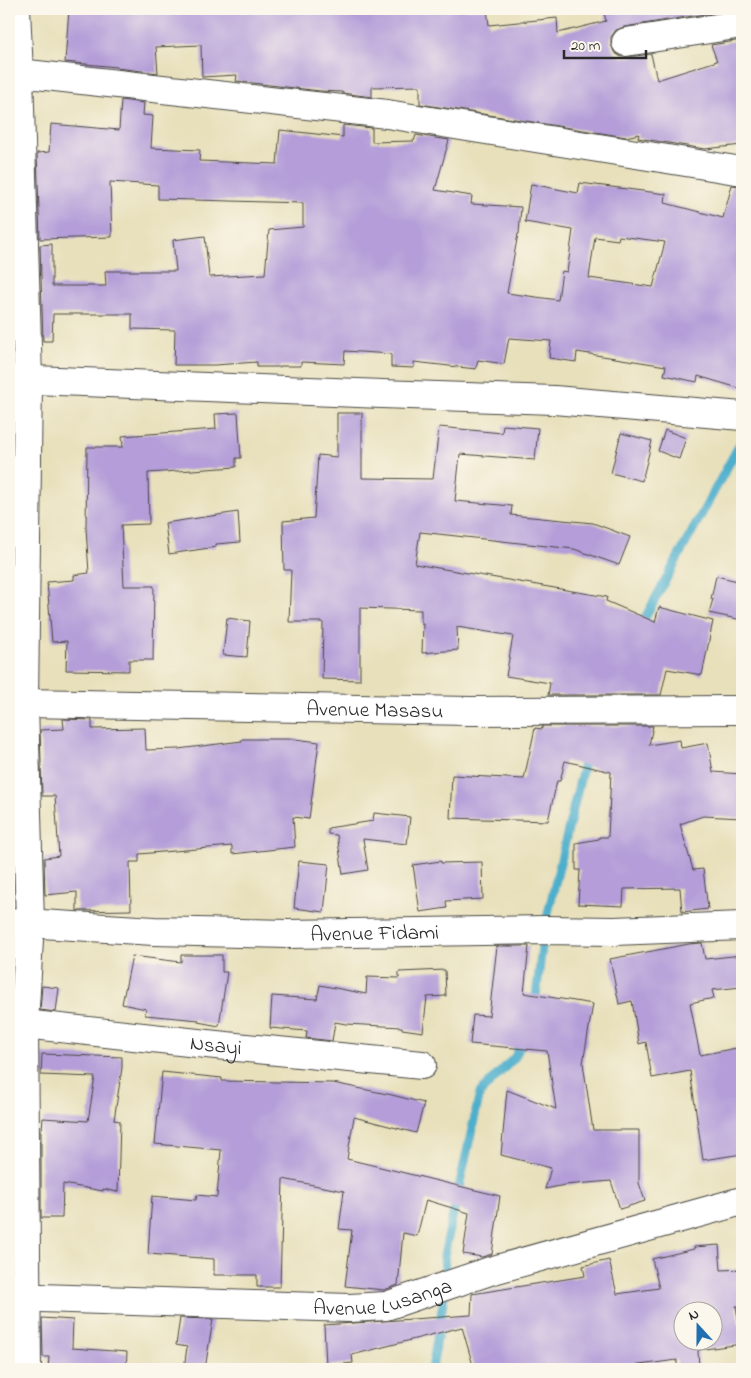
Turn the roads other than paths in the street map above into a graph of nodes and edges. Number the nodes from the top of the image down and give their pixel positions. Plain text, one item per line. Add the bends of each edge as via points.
1 (16, 9) edge
2 (742, 24) edge
3 (626, 42) dead end
4 (19, 73) junction
5 (742, 171) edge
6 (19, 379) edge
7 (736, 416) edge
8 (17, 702) edge
9 (742, 710) edge
10 (19, 923) edge
11 (742, 926) edge
12 (16, 1024) edge
13 (422, 1065) dead end
14 (742, 1201) edge
15 (18, 1298) edge
16 (27, 1369) edge

1 - 4 street
2 - 3 street
4 - 5 street via 387,114
4 - 6 street
6 - 7 street via 554,400
6 - 8 street
8 - 9 street, Avenue Masasu via 470,711
8 - 10 street
10 - 11 street, Avenue Fidami via 287,934 614,931
10 - 12 street
12 - 13 street, Nsayi
12 - 15 street
14 - 15 street, Avenue Lusanga via 490,1271 386,1306 350,1308
15 - 16 street

